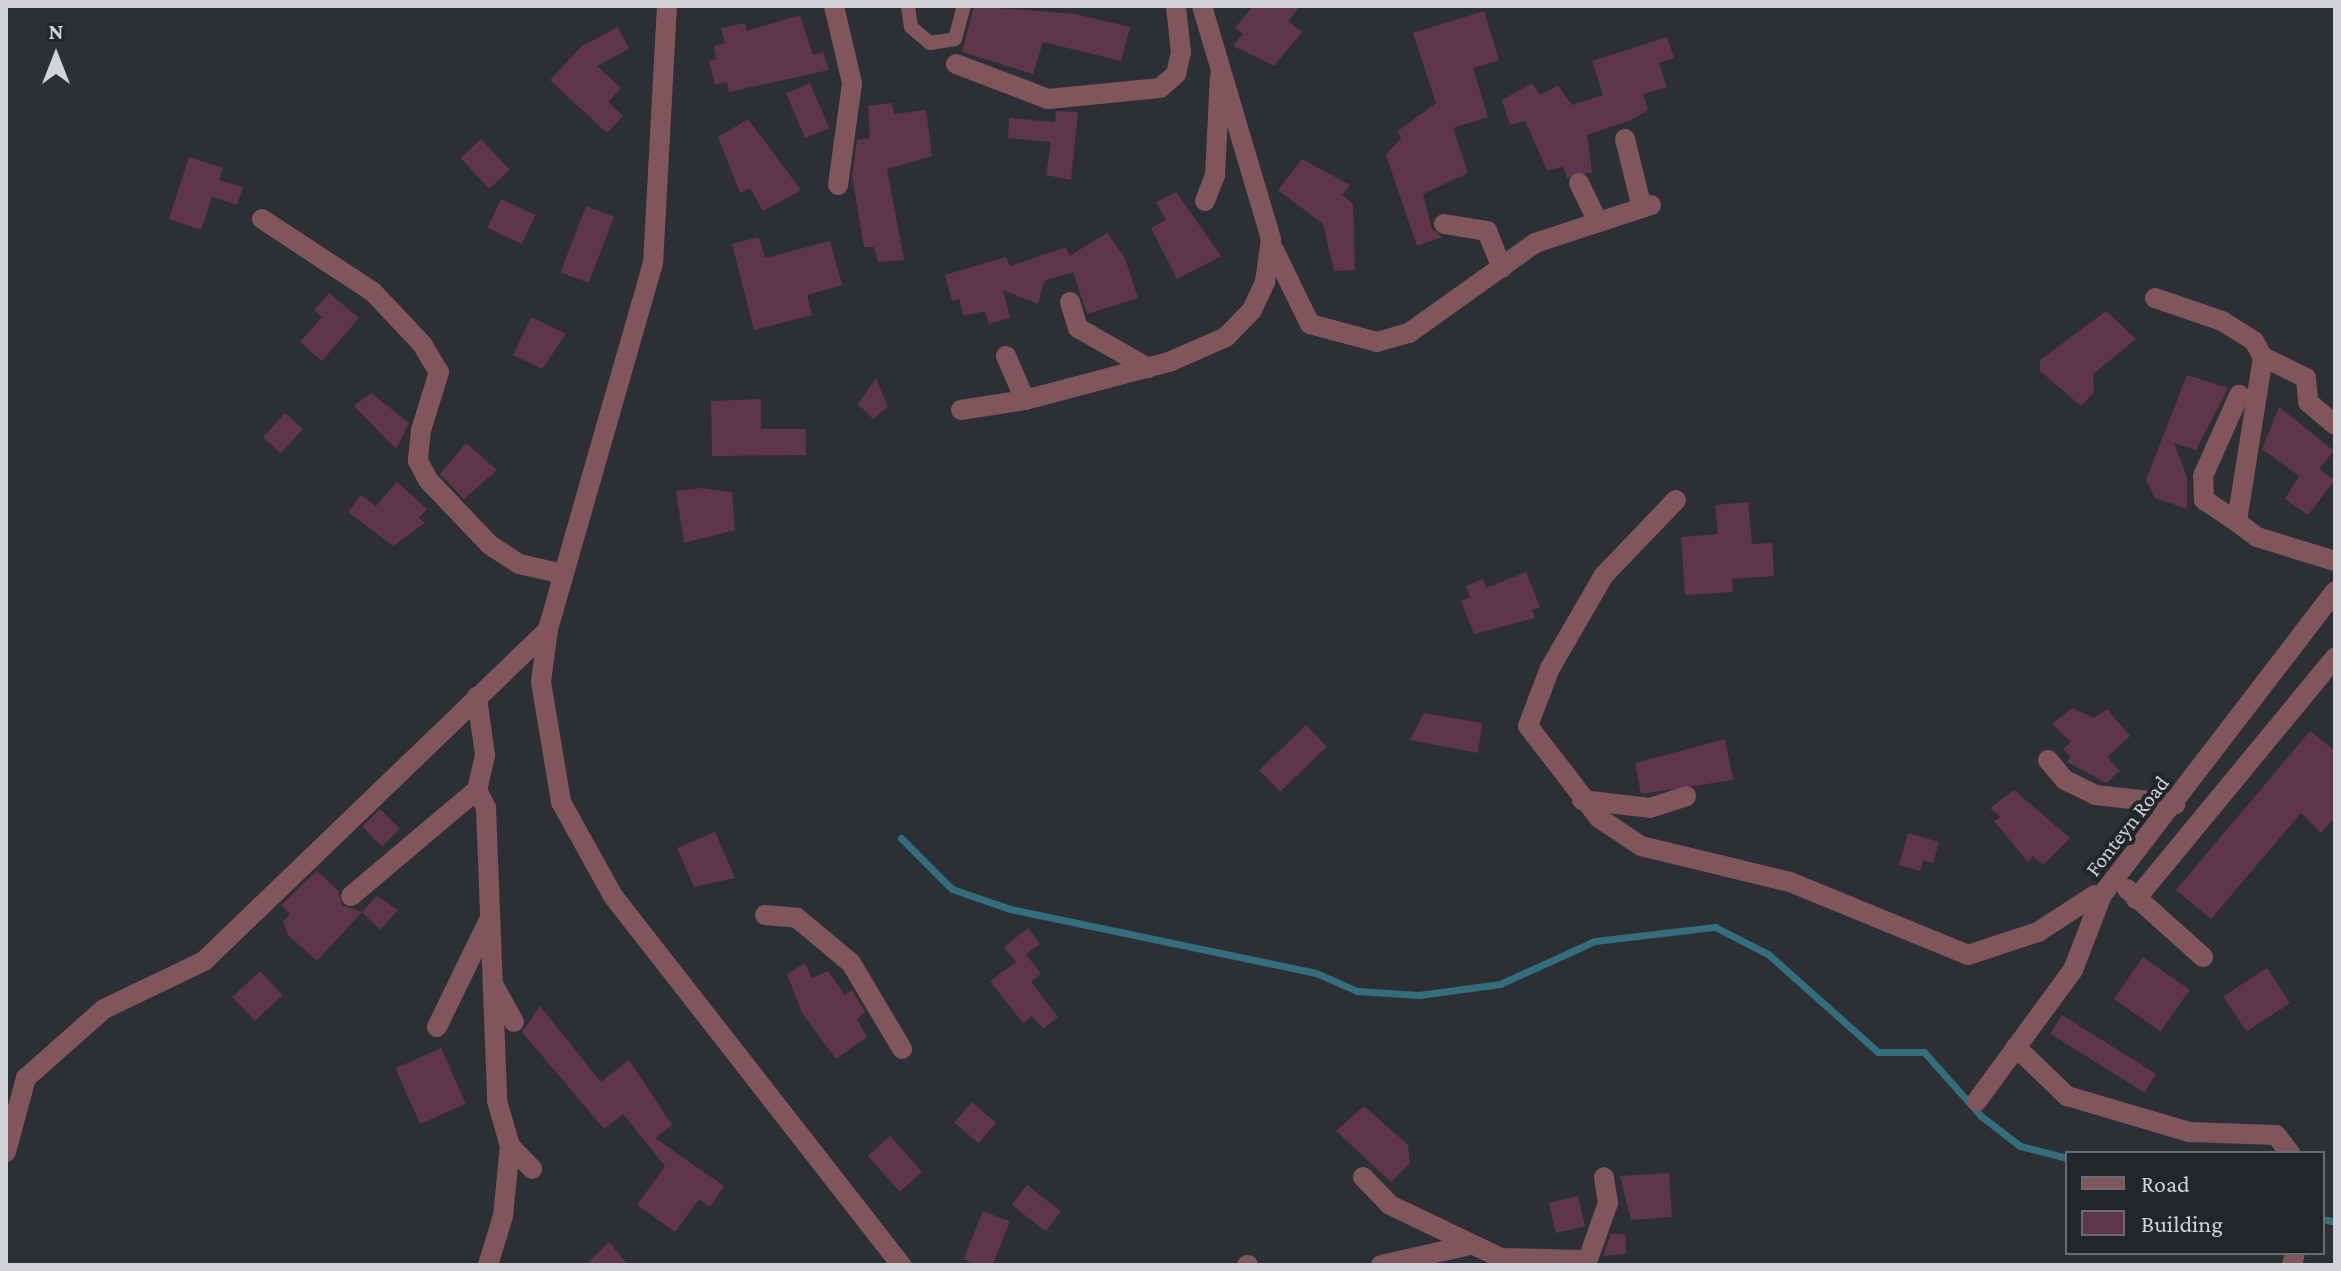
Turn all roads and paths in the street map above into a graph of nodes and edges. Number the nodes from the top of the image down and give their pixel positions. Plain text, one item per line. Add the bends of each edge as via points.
1 (667, 6) edge
2 (834, 6) edge
3 (908, 6) edge
4 (964, 6) edge
5 (1176, 6) edge
6 (1202, 6) edge
7 (956, 64) dead end
8 (1221, 65) junction
9 (1625, 139) dead end
10 (1579, 183) dead end
11 (838, 185) dead end
12 (1205, 201) dead end
13 (262, 219) dead end
14 (1597, 220) junction
15 (1444, 224) dead end
16 (1271, 239) junction
17 (1502, 268) junction
18 (2155, 298) dead end
19 (1070, 302) dead end
20 (1006, 356) dead end
21 (2263, 357) junction
22 (1148, 368) junction
23 (2239, 395) dead end
24 (1025, 400) junction
25 (961, 410) dead end
26 (2335, 425) edge
27 (1676, 500) dead end
28 (2237, 522) junction
29 (2335, 561) edge
30 (559, 573) junction
31 (2335, 591) edge
32 (548, 630) junction
33 (2335, 658) edge
34 (477, 697) junction
35 (2048, 760) dead end
36 (477, 790) junction
37 (1686, 796) dead end
38 (1582, 800) junction
39 (2175, 804) junction
40 (2115, 878) junction
41 (2095, 895) dead end
42 (351, 896) dead end
43 (2136, 899) junction
44 (765, 915) dead end
45 (490, 918) junction
46 (2203, 957) dead end
47 (492, 982) junction
48 (514, 1022) dead end
49 (437, 1027) dead end
50 (2016, 1047) junction
51 (902, 1049) dead end
52 (1977, 1101) dead end
53 (510, 1146) junction
54 (2288, 1151) edge
55 (6, 1152) edge
56 (532, 1169) dead end
57 (1363, 1177) dead end
58 (1604, 1177) dead end
59 (1470, 1245) junction
60 (891, 1261) edge
61 (1524, 1262) edge
62 (1585, 1262) edge
63 (488, 1265) edge
64 (1381, 1265) edge

1 - 30 street via 653,263
2 - 11 street via 852,83
3 - 4 lane via 911,27 930,43 955,39
5 - 7 street via 1181,53 1176,74 1160,88 1048,99
6 - 8 street
8 - 12 street via 1215,175
8 - 16 street
9 - 14 street via 1646,206
10 - 14 street
13 - 30 street via 373,292 422,344 439,372 421,430 418,461 428,480 490,545 519,564
14 - 17 street via 1535,243
15 - 17 street via 1487,231
16 - 17 street via 1293,301 1310,324 1338,337 1377,342 1409,333
16 - 22 street via 1252,310 1226,337
18 - 21 street via 2222,321 2254,341
19 - 22 street via 1078,328
20 - 24 street
21 - 26 street via 2306,378 2308,402
21 - 28 street
22 - 24 street
23 - 28 street via 2203,476 2204,500
24 - 25 street
27 - 38 street via 1604,575 1550,668 1528,726
28 - 29 street via 2257,537
30 - 32 street
31 - 39 street, Fonteyn Road
32 - 34 street
32 - 60 street via 541,682 568,816 613,896
33 - 43 street
34 - 36 street via 485,755
34 - 55 street via 204,961 104,1009 26,1078
35 - 39 street via 2065,780 2096,795
36 - 42 street
36 - 45 street via 486,808
37 - 38 street via 1650,808
38 - 41 street via 1641,846 1790,882 1968,955 2038,932
39 - 40 street, Fonteyn Road
40 - 43 street
40 - 50 street, Fonteyn Road via 2073,970
43 - 46 street
44 - 51 street via 797,918 851,963
45 - 47 street
45 - 49 street
47 - 48 street
47 - 53 street via 493,1072
50 - 52 street, Fonteyn Road
50 - 54 street via 2067,1096 2189,1132 2276,1135
53 - 56 street
53 - 63 street via 503,1216
57 - 59 street via 1390,1205
58 - 62 street via 1608,1203
59 - 61 street
59 - 64 street
61 - 62 street

